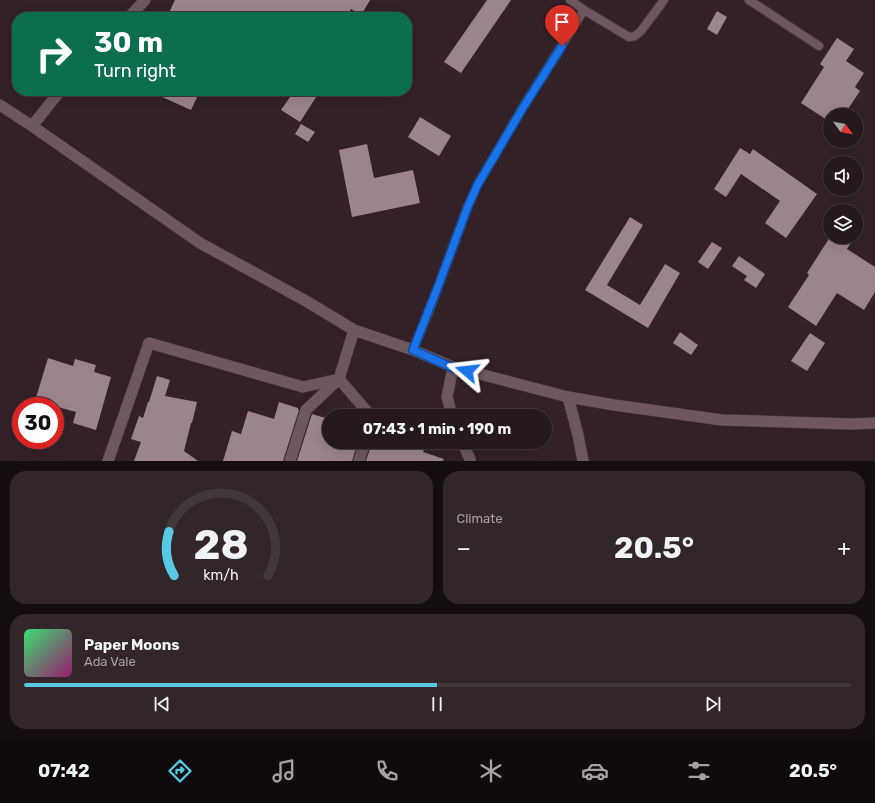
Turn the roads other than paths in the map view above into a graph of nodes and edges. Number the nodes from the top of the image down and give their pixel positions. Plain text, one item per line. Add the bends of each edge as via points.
1 (145, 0) edge
2 (570, 0) edge
3 (664, 0) edge
4 (749, 0) edge
5 (584, 10) junction
6 (133, 12) edge
7 (819, 46) dead end
8 (56, 96) edge
9 (0, 105) edge
10 (32, 126) junction
11 (354, 330) junction
12 (413, 350) junction
13 (453, 368) junction
14 (339, 378) junction
15 (568, 397) junction
16 (365, 409) edge
17 (450, 409) edge
18 (875, 423) edge
19 (363, 449) edge
20 (465, 449) edge
21 (108, 461) edge
22 (290, 461) edge
23 (359, 461) edge
24 (470, 461) edge
25 (583, 461) edge

1 - 6 street
2 - 5 lane
3 - 5 lane via 642,31 636,36 629,37
4 - 7 lane
5 - 12 lane via 478,184
8 - 10 street
9 - 10 street
10 - 11 street via 200,243
11 - 12 street
11 - 14 street
12 - 13 street
13 - 15 street
13 - 17 street via 447,397
14 - 16 street
14 - 21 street via 303,387 149,343
14 - 22 street via 306,410
15 - 18 street via 722,420
15 - 25 street
19 - 23 street
20 - 24 street

